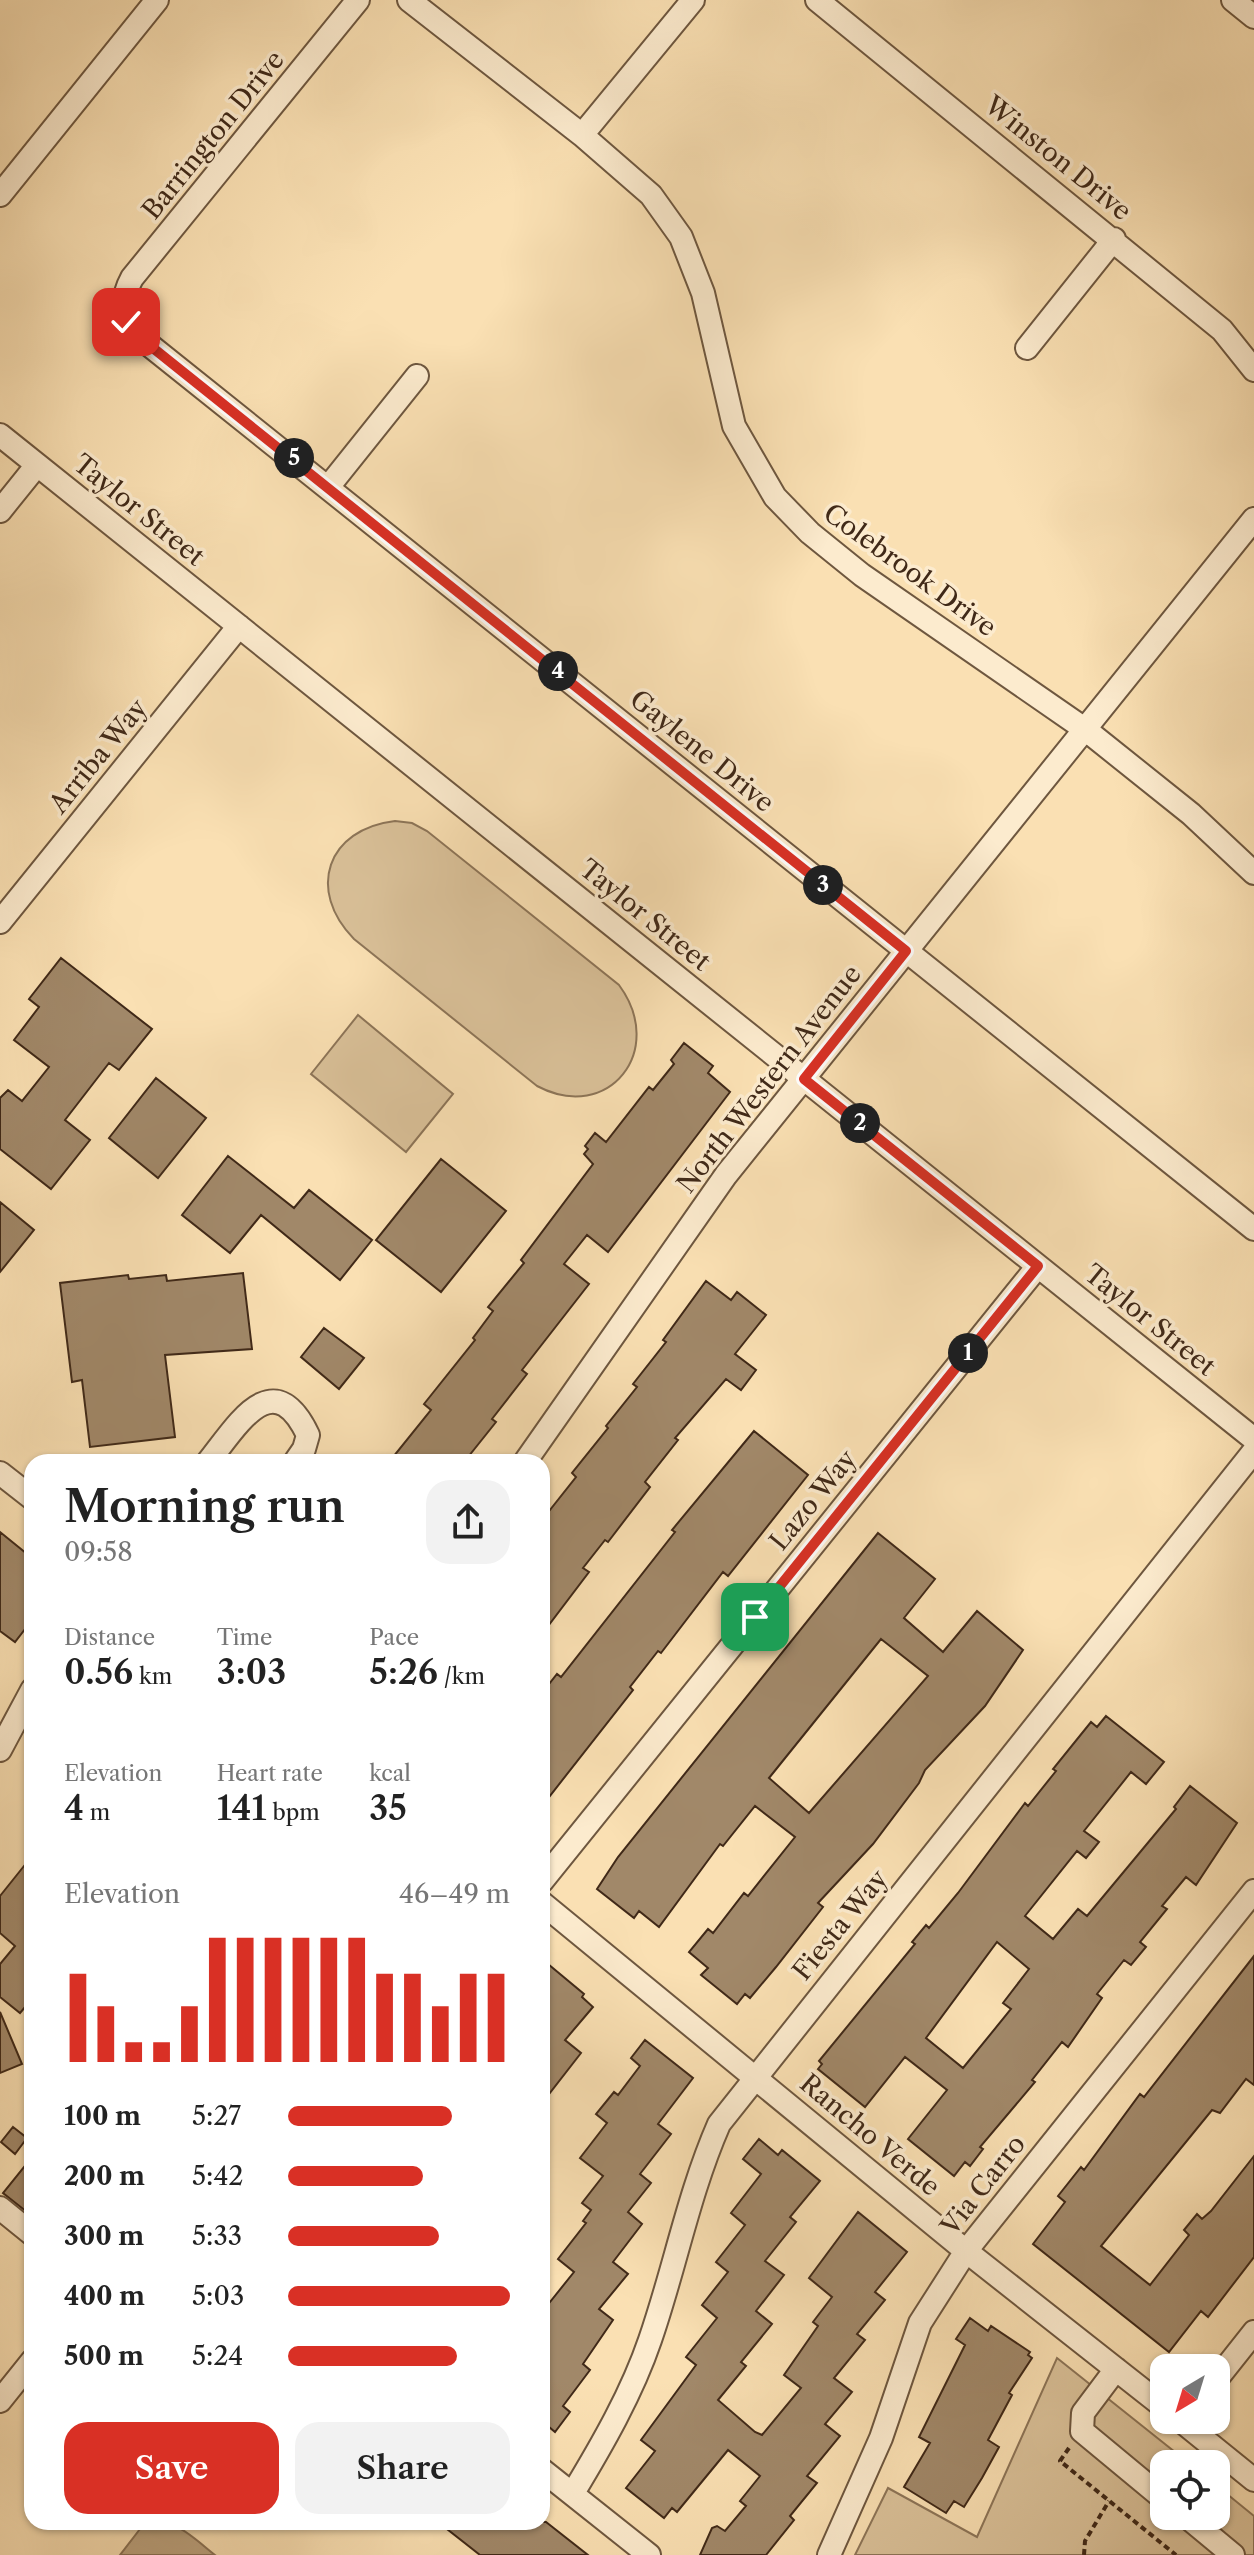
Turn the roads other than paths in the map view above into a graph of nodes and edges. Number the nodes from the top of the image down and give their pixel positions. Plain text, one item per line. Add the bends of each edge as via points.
1 (157, 0) edge
2 (358, 0) edge
3 (409, 0) edge
4 (693, 0) edge
5 (817, 0) edge
6 (1233, 0) edge
7 (1254, 17) edge
8 (582, 135) junction
9 (0, 195) edge
10 (1114, 239) junction
11 (124, 311) joint
12 (1027, 348) dead end
13 (1254, 370) edge
14 (417, 376) dead end
15 (0, 435) edge
16 (37, 465) junction
17 (329, 486) junction
18 (0, 511) edge
19 (1254, 519) edge
20 (239, 626) junction
21 (1086, 730) junction
22 (1254, 873) edge
23 (0, 922) edge
24 (906, 951) junction
25 (804, 1079) junction
26 (1254, 1229) edge
27 (1038, 1266) junction
28 (1254, 1439) edge
29 (1254, 1451) edge
30 (214, 1454) edge
31 (301, 1454) edge
32 (531, 1454) edge
33 (0, 1473) edge
34 (24, 1492) edge
35 (24, 1705) edge
36 (0, 1750) edge
37 (550, 1871) edge
38 (1254, 1891) edge
39 (550, 1909) edge
40 (755, 2076) junction
41 (0, 2208) edge
42 (24, 2228) edge
43 (966, 2251) junction
44 (1254, 2332) edge
45 (1230, 2362) edge
46 (1116, 2369) junction
47 (24, 2371) edge
48 (1150, 2396) edge
49 (1, 2398) edge
50 (1198, 2434) edge
51 (550, 2476) edge
52 (1254, 2480) edge
53 (1150, 2487) edge
54 (573, 2493) junction
55 (1203, 2530) edge
56 (649, 2555) edge
57 (829, 2555) edge
58 (1233, 2555) edge

1 - 9 street
2 - 11 street, Barrington Drive via 132,278
3 - 8 street, Colebrook Drive
4 - 8 street
5 - 10 street, Winston Drive
6 - 7 street
8 - 21 street, Colebrook Drive via 643,186 681,237 703,293 734,426 775,497 862,575
10 - 12 street
10 - 13 street, Winston Drive via 1222,330
11 - 17 street, Gaylene Drive via 138,336
14 - 17 street
15 - 16 street, Taylor Street
16 - 18 street
16 - 20 street, Taylor Street
17 - 24 street, Gaylene Drive
19 - 21 street, North Western Avenue
20 - 23 street, Arriba Way
20 - 25 street, Taylor Street
21 - 22 street, Colebrook Drive via 1191,814
21 - 24 street, North Western Avenue
24 - 25 street, North Western Avenue
24 - 26 street, Gaylene Drive
25 - 27 street, Taylor Street
25 - 32 street, North Western Avenue via 726,1175
27 - 28 street, Taylor Street
27 - 37 street, Lazo Way
29 - 40 street, Fiesta Way
30 - 31 street via 252,1407 269,1401 290,1408 308,1435
33 - 34 street
35 - 36 street
38 - 43 street, Via Carro
39 - 40 street, Rancho Verde
40 - 43 street, Rancho Verde
40 - 54 street, Fiesta Way via 719,2124 697,2174 650,2341 605,2439
41 - 42 street
43 - 46 street, Rancho Verde
43 - 57 street, Via Carro via 920,2323 881,2438
44 - 45 street
46 - 48 street, Rancho Verde
46 - 53 street via 1083,2413 1082,2431
47 - 49 street
50 - 52 street
51 - 54 street
54 - 56 street
55 - 58 street

